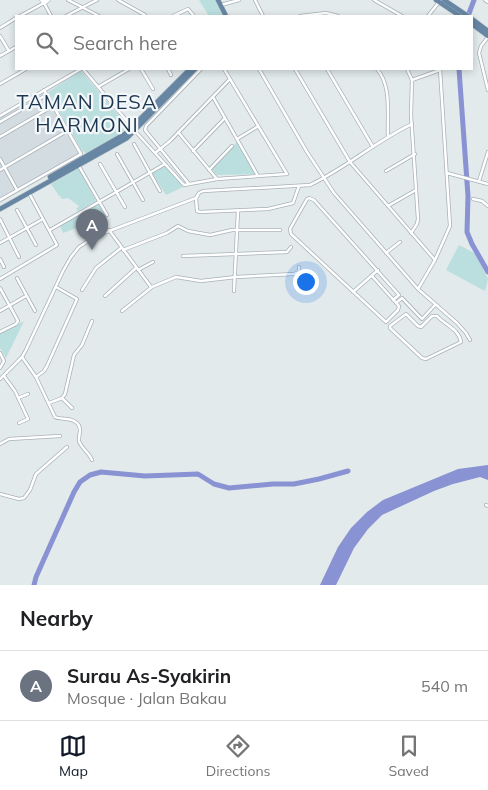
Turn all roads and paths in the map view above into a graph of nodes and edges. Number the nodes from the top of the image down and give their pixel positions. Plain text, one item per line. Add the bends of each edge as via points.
1 (68, 0) edge
2 (97, 0) edge
3 (118, 0) edge
4 (239, 0) edge
5 (255, 0) edge
6 (374, 0) edge
7 (485, 0) edge
8 (44, 1) edge
9 (439, 1) edge
10 (219, 2) edge
11 (488, 2) edge
12 (82, 8) junction
13 (22, 15) edge
14 (51, 15) edge
15 (68, 15) edge
16 (97, 15) edge
17 (145, 15) dead end
18 (175, 15) edge
19 (193, 15) edge
20 (226, 15) edge
21 (263, 15) edge
22 (309, 15) edge
23 (334, 15) edge
24 (400, 15) edge
25 (429, 15) edge
26 (461, 15) edge
27 (15, 19) edge
28 (473, 20) edge
29 (473, 25) edge
30 (0, 28) edge
31 (488, 31) edge
32 (0, 36) edge
33 (488, 37) edge
34 (15, 48) edge
35 (9, 51) junction
36 (0, 56) edge
37 (24, 70) edge
38 (80, 70) edge
39 (83, 70) edge
40 (127, 70) edge
41 (142, 70) edge
42 (168, 70) edge
43 (189, 70) edge
44 (195, 70) edge
45 (200, 70) edge
46 (225, 70) edge
47 (260, 70) edge
48 (296, 70) edge
49 (328, 70) edge
50 (378, 70) edge
51 (408, 70) edge
52 (440, 70) edge
53 (171, 75) dead end
54 (230, 79) junction
55 (412, 80) junction
56 (0, 84) edge
57 (98, 87) junction
58 (44, 90) junction
59 (153, 90) dead end
60 (488, 90) edge
61 (46, 95) junction
62 (213, 97) junction
63 (53, 106) junction
64 (0, 116) edge
65 (225, 118) junction
66 (0, 122) edge
67 (412, 124) junction
68 (258, 126) junction
69 (134, 129) junction
70 (67, 131) junction
71 (178, 132) junction
72 (0, 137) edge
73 (388, 137) junction
74 (237, 139) junction
75 (134, 144) dead end
76 (232, 146) dead end
77 (373, 147) junction
78 (161, 149) junction
79 (193, 151) junction
80 (117, 154) dead end
81 (156, 154) junction
82 (415, 154) junction
83 (488, 154) edge
84 (83, 158) junction
85 (0, 159) edge
86 (350, 162) junction
87 (100, 164) dead end
88 (165, 164) junction
89 (4, 168) junction
90 (80, 168) dead end
91 (0, 170) edge
92 (209, 170) junction
93 (386, 171) dead end
94 (149, 173) junction
95 (447, 173) junction
96 (259, 176) junction
97 (217, 179) junction
98 (323, 179) junction
99 (478, 181) junction
100 (132, 182) junction
101 (189, 184) junction
102 (488, 184) edge
103 (299, 186) junction
104 (17, 190) junction
105 (416, 190) junction
106 (160, 191) dead end
107 (116, 192) junction
108 (29, 193) junction
109 (196, 198) junction
110 (473, 198) dead end
111 (0, 200) edge
112 (143, 200) dead end
113 (100, 201) junction
114 (388, 206) junction
115 (488, 206) edge
116 (0, 207) edge
117 (125, 207) dead end
118 (17, 210) dead end
119 (238, 211) junction
120 (107, 215) dead end
121 (0, 219) edge
122 (43, 219) junction
123 (27, 228) junction
124 (50, 230) junction
125 (109, 230) junction
126 (237, 230) junction
127 (280, 230) dead end
128 (412, 232) junction
129 (10, 237) junction
130 (400, 242) dead end
131 (0, 243) edge
132 (36, 245) dead end
133 (291, 247) dead end
134 (121, 249) junction
135 (236, 253) junction
136 (386, 254) junction
137 (183, 256) dead end
138 (20, 257) dead end
139 (433, 258) junction
140 (0, 259) edge
141 (153, 262) dead end
142 (4, 267) dead end
143 (299, 267) dead end
144 (136, 269) junction
145 (378, 270) junction
146 (372, 276) junction
147 (233, 277) junction
148 (17, 278) dead end
149 (0, 279) edge
150 (56, 286) junction
151 (0, 288) edge
152 (150, 288) junction
153 (418, 289) junction
154 (82, 290) dead end
155 (234, 291) dead end
156 (353, 292) junction
157 (26, 296) junction
158 (104, 296) dead end
159 (393, 300) junction
160 (396, 303) junction
161 (435, 305) junction
162 (10, 306) junction
163 (0, 310) edge
164 (35, 311) dead end
165 (122, 311) dead end
166 (448, 316) junction
167 (92, 321) dead end
168 (443, 322) junction
169 (0, 332) edge
170 (470, 340) dead end
171 (0, 353) edge
172 (22, 357) junction
173 (0, 368) edge
174 (4, 376) junction
175 (36, 377) junction
176 (0, 379) edge
177 (28, 394) dead end
178 (18, 398) junction
179 (62, 398) junction
180 (49, 402) junction
181 (72, 408) dead end
182 (19, 423) dead end
183 (60, 436) dead end
184 (0, 444) edge
185 (67, 447) dead end
186 (92, 460) dead end
187 (0, 494) edge

1 - 12 street
2 - 12 street
3 - 17 street
4 - 10 street
5 - 21 street
6 - 24 street
7 - 11 street
8 - 13 street
8 - 14 street
9 - 25 street
9 - 26 main road
10 - 20 main road
12 - 15 street
12 - 16 street
18 - 19 street via 186,9
22 - 23 street
27 - 30 street
28 - 31 main road
29 - 33 main road
32 - 35 street
33 - 60 street via 479,53
34 - 35 street
35 - 36 street
37 - 56 street
38 - 58 street
39 - 57 street
40 - 57 street
41 - 59 street
42 - 53 street
43 - 69 main road
44 - 69 main road
45 - 78 street via 146,126 145,132
46 - 54 street
47 - 98 street
48 - 86 street
49 - 77 street
50 - 73 street via 386,89
51 - 55 street
52 - 55 street
52 - 95 street
54 - 62 street
54 - 68 street
55 - 67 street
57 - 69 street
58 - 61 street
58 - 64 street
61 - 63 street
61 - 66 street
62 - 65 street
62 - 71 street
63 - 70 street
63 - 72 street
65 - 74 street
65 - 79 street
67 - 73 street
67 - 82 street
68 - 74 street
68 - 96 street via 287,174
69 - 81 street
69 - 84 main road
70 - 84 street
70 - 89 street
71 - 78 street
71 - 79 street
73 - 77 street
74 - 96 street
75 - 94 street
76 - 92 street
77 - 86 street
78 - 81 street
78 - 101 street
79 - 92 street
80 - 100 street
81 - 88 street
82 - 93 street
82 - 105 street
83 - 99 street
84 - 104 street
84 - 108 main road
84 - 116 main road
85 - 89 street
86 - 98 street
86 - 114 street
87 - 107 street
88 - 94 street
88 - 101 street via 183,185
89 - 91 street
89 - 104 street
90 - 113 street
92 - 97 street
94 - 100 street
94 - 106 street
95 - 99 street
95 - 139 street via 450,226
96 - 97 street
97 - 101 street
98 - 103 street
98 - 136 street
99 - 102 street
100 - 107 street
100 - 112 street
103 - 109 street via 204,191
103 - 119 street via 292,204
104 - 111 street
105 - 114 street
105 - 128 street via 418,222
107 - 113 street
107 - 117 street
108 - 116 main road
108 - 122 street
109 - 119 street via 197,211 200,212
109 - 125 street
110 - 115 street
113 - 120 street
113 - 124 street
114 - 128 street
118 - 123 street
119 - 126 street
121 - 129 street
122 - 123 street
122 - 124 street
123 - 129 street
123 - 132 street
124 - 149 street via 56,247
125 - 134 street
125 - 150 street via 79,247
126 - 127 street
126 - 134 street via 210,235 188,232 176,226 167,233
126 - 135 street
128 - 139 street
129 - 131 street
129 - 138 street
130 - 136 street
133 - 135 street via 287,252
134 - 144 street
134 - 154 street via 92,272
135 - 137 street
135 - 147 street
136 - 153 street
139 - 153 street
140 - 142 street
141 - 144 street
143 - 147 street via 299,272 294,274
144 - 152 street
144 - 158 street
145 - 146 street
145 - 156 street via 314,200 307,199 290,229 291,234
145 - 159 street via 399,295
146 - 156 street
146 - 159 street
147 - 152 street via 201,280 176,277
147 - 155 street
148 - 157 street
150 - 172 street
150 - 175 street via 77,299 47,366
151 - 162 street
152 - 165 street
153 - 161 street
156 - 160 street via 386,322 398,310
157 - 162 street
157 - 164 street
159 - 160 street
160 - 161 street via 402,298 422,319
161 - 166 street
162 - 163 street
162 - 169 street via 18,322
166 - 168 street
166 - 170 street
167 - 179 street via 74,355 66,394
168 - 168 street via 455,330 461,342 426,359 390,328 406,314 418,326 434,315
171 - 173 street via 4,363
172 - 174 street
172 - 175 street
174 - 176 street
174 - 178 street
175 - 180 street
177 - 178 street
178 - 182 street via 28,419
179 - 180 street
179 - 181 street
180 - 186 street via 55,417 78,423 81,446
183 - 184 street via 9,439
185 - 187 street via 36,474 24,498

